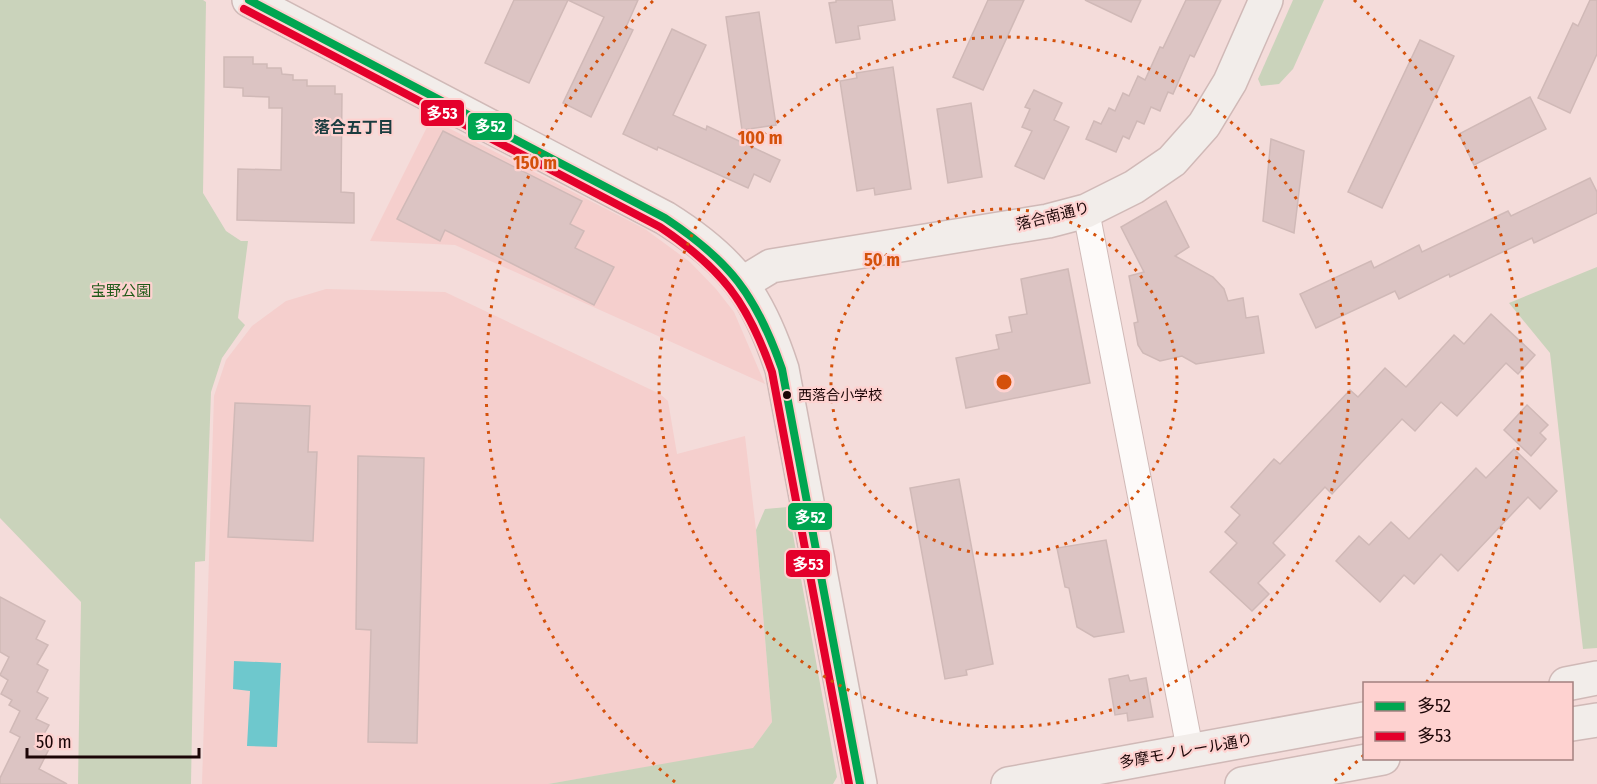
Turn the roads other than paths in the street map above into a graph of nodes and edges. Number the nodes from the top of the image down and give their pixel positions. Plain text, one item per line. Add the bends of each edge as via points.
1 (249, 0) edge
2 (1266, 0) edge
3 (1086, 211) junction
4 (743, 283) junction
5 (1597, 678) edge
6 (1573, 683) edge
7 (1363, 719) edge
8 (1597, 720) edge
9 (1573, 724) edge
10 (1190, 750) junction
11 (1377, 760) edge
12 (860, 784) edge
13 (1008, 784) edge
14 (1242, 784) edge

1 - 4 street via 665,218 695,236
2 - 3 street, 落合南通り via 1230,82 1204,125 1172,162
3 - 4 street, 落合南通り via 1048,221 771,266
3 - 10 street
4 - 12 street via 772,339 784,378
5 - 6 street
7 - 10 street, 多摩モノレール通り
8 - 9 street
10 - 13 street, 多摩モノレール通り
11 - 14 street

